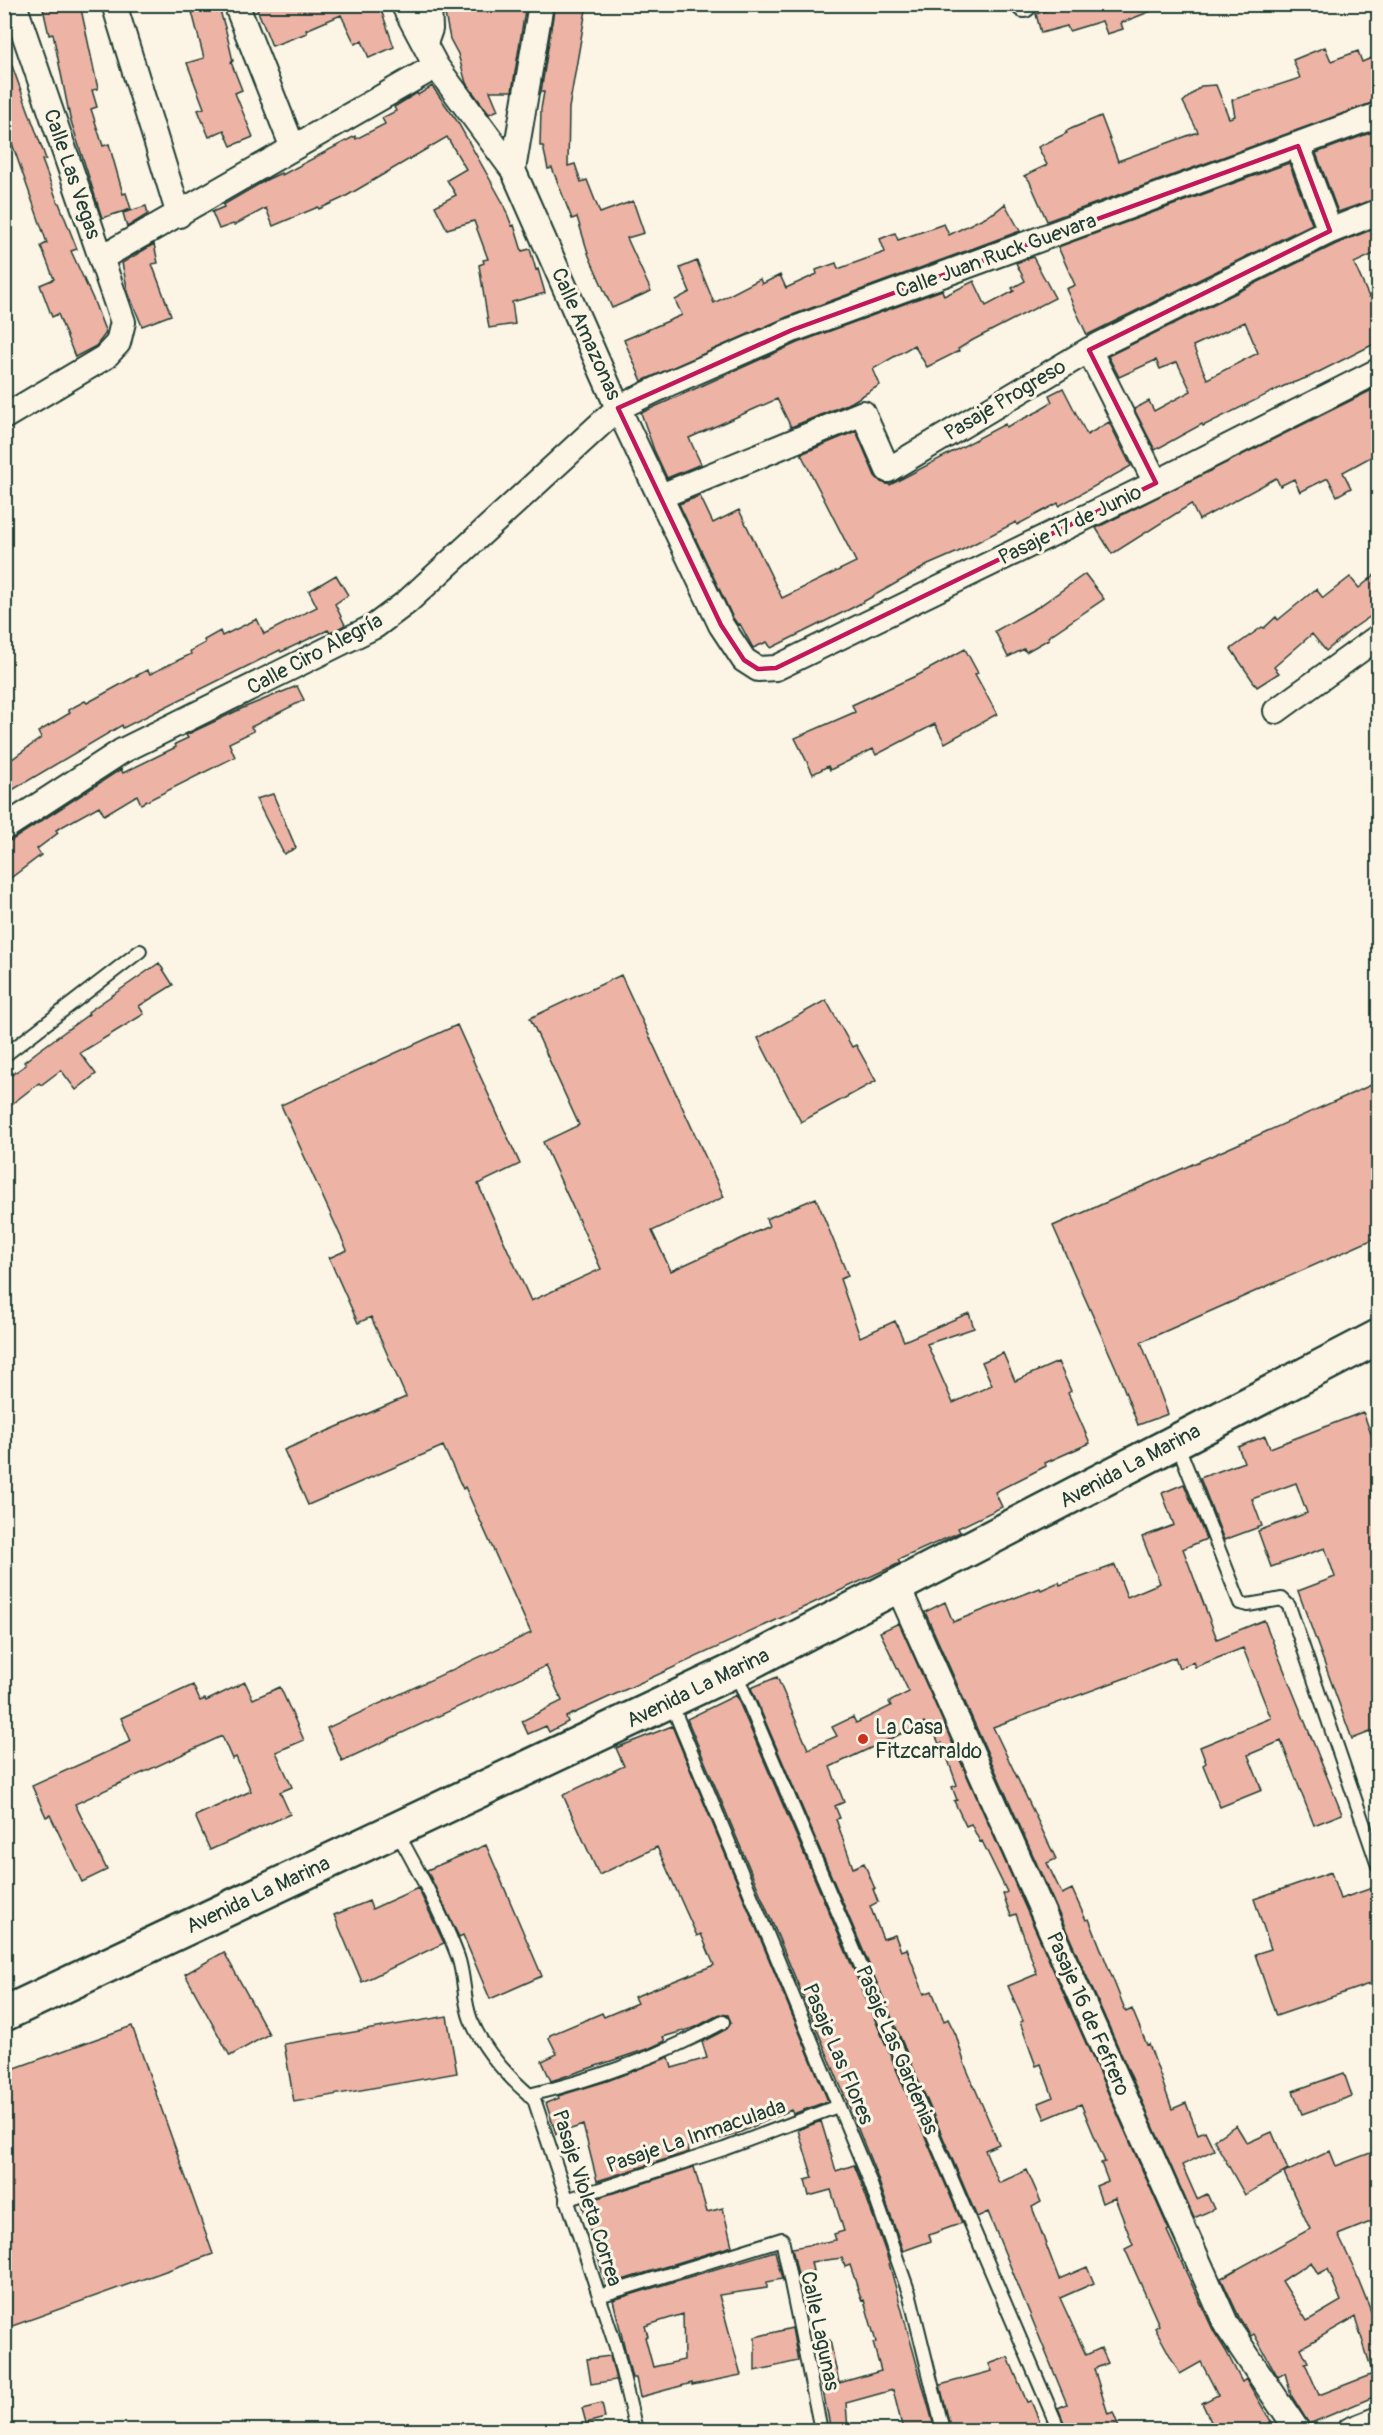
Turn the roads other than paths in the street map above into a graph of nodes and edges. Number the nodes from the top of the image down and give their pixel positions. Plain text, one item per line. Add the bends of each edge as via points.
1 (14, 4) edge
2 (114, 4) edge
3 (237, 4) edge
4 (403, 4) edge
5 (429, 4) edge
6 (541, 4) edge
7 (425, 43) junction
8 (436, 66) junction
9 (1378, 115) edge
10 (1298, 146) junction
11 (293, 148) junction
12 (513, 170) junction
13 (1378, 212) edge
14 (178, 215) junction
15 (1330, 231) junction
16 (101, 258) junction
17 (1089, 350) junction
18 (1378, 371) edge
19 (618, 408) junction
20 (4, 417) edge
21 (1156, 483) junction
22 (660, 496) junction
23 (1378, 638) edge
24 (758, 669) joint
25 (1276, 711) dead end
26 (4, 828) edge
27 (140, 951) dead end
28 (4, 1056) edge
29 (1378, 1337) edge
30 (1176, 1442) junction
31 (898, 1587) junction
32 (735, 1670) junction
33 (670, 1702) junction
34 (397, 1831) junction
35 (1378, 1866) edge
36 (4, 2014) edge
37 (723, 2022) dead end
38 (529, 2095) junction
39 (838, 2106) junction
40 (566, 2200) junction
41 (599, 2296) junction
42 (1378, 2419) edge
43 (636, 2430) edge
44 (821, 2430) edge
45 (943, 2430) edge
46 (1059, 2430) edge
47 (1297, 2430) edge
48 (1350, 2430) edge

1 - 16 street, Calle Las Vegas
2 - 14 street
3 - 11 street
4 - 7 street, Calle Amazonas
5 - 7 street via 430,29
6 - 12 street
7 - 8 street, Calle Amazonas
8 - 11 street
8 - 12 street, Calle Amazonas
9 - 10 street, Calle Juan Ruck Guevara
10 - 15 street
10 - 19 street, Calle Juan Ruck Guevara via 792,330
11 - 14 street
12 - 19 street, Calle Amazonas
13 - 15 street, Pasaje Progreso
14 - 16 street
15 - 17 street, Pasaje Progreso
16 - 20 street, Calle Las Vegas via 123,322 118,343 105,357
17 - 21 street
17 - 22 street, Pasaje Progreso via 888,470 863,413
18 - 21 street, Pasaje 17 de Junio
19 - 22 street, Calle Amazonas
19 - 26 street, Calle Ciro Alegría via 407,602 375,626 122,751
21 - 24 street, Pasaje 17 de Junio via 776,668
22 - 24 street, Calle Amazonas via 721,625 744,660
23 - 25 street
27 - 28 lane
29 - 30 main road, Avenida La Marina
30 - 31 main road, Avenida La Marina
30 - 35 lane via 1240,1603 1282,1599 1289,1606
31 - 32 main road, Avenida La Marina
31 - 47 street, Pasaje 16 de Fefrero via 1227,2326
32 - 33 main road, Avenida La Marina
32 - 46 lane, Pasaje Las Gardenias
33 - 34 main road, Avenida La Marina
33 - 39 lane, Pasaje Las Flores
34 - 36 main road, Avenida La Marina
34 - 38 lane, Pasaje Violeta Correa via 458,1958 471,2020 493,2057
37 - 38 lane via 684,2044 570,2085
38 - 40 lane, Pasaje Violeta Correa via 534,2099
39 - 40 lane, Pasaje La Inmaculada via 724,2150
39 - 45 lane, Pasaje Las Flores via 910,2296
40 - 41 lane, Pasaje Violeta Correa
41 - 43 lane, Pasaje Violeta Correa
41 - 44 lane, Calle Lagunas via 782,2239
42 - 48 street

